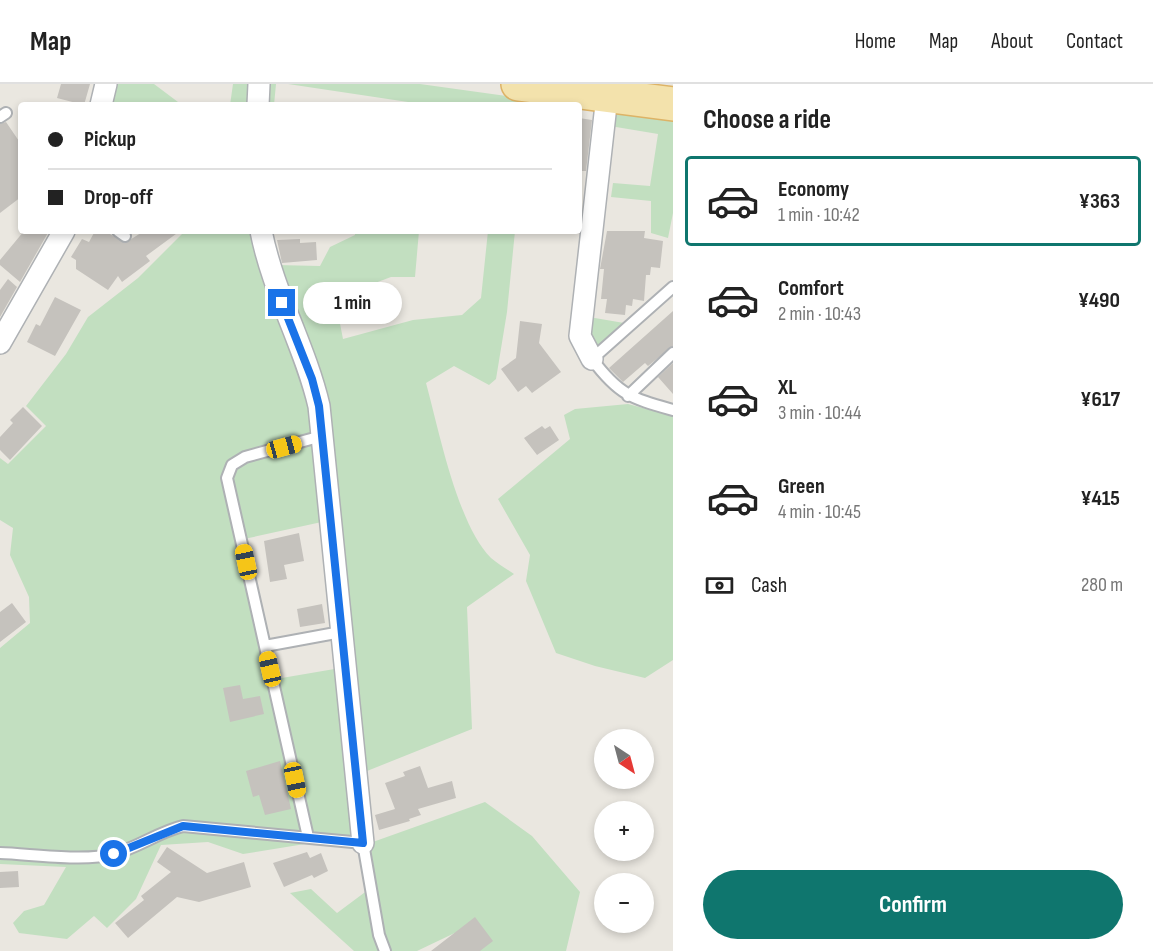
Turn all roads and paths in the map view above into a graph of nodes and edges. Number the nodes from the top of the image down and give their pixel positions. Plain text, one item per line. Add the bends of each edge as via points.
1 (106, 84) edge
2 (259, 84) edge
3 (518, 84) edge
4 (608, 96) junction
5 (102, 102) edge
6 (258, 102) edge
7 (673, 104) edge
8 (62, 234) edge
9 (262, 234) edge
10 (673, 287) edge
11 (0, 343) edge
12 (673, 353) edge
13 (592, 359) junction
14 (628, 396) junction
15 (673, 410) edge
16 (322, 436) junction
17 (341, 632) junction
18 (265, 646) junction
19 (308, 837) junction
20 (363, 843) junction
21 (0, 853) edge
22 (385, 951) edge

1 - 5 street
2 - 6 street
3 - 4 main road
4 - 7 main road
4 - 13 street via 580,336
8 - 11 street
9 - 16 street via 268,264 312,379
10 - 13 lane
12 - 14 lane
13 - 14 lane via 608,380
14 - 15 lane
16 - 17 street
16 - 18 lane via 245,457 232,465 227,478
17 - 18 lane
17 - 20 street
18 - 19 lane
19 - 20 lane
19 - 21 lane via 183,826 102,856
20 - 22 lane

